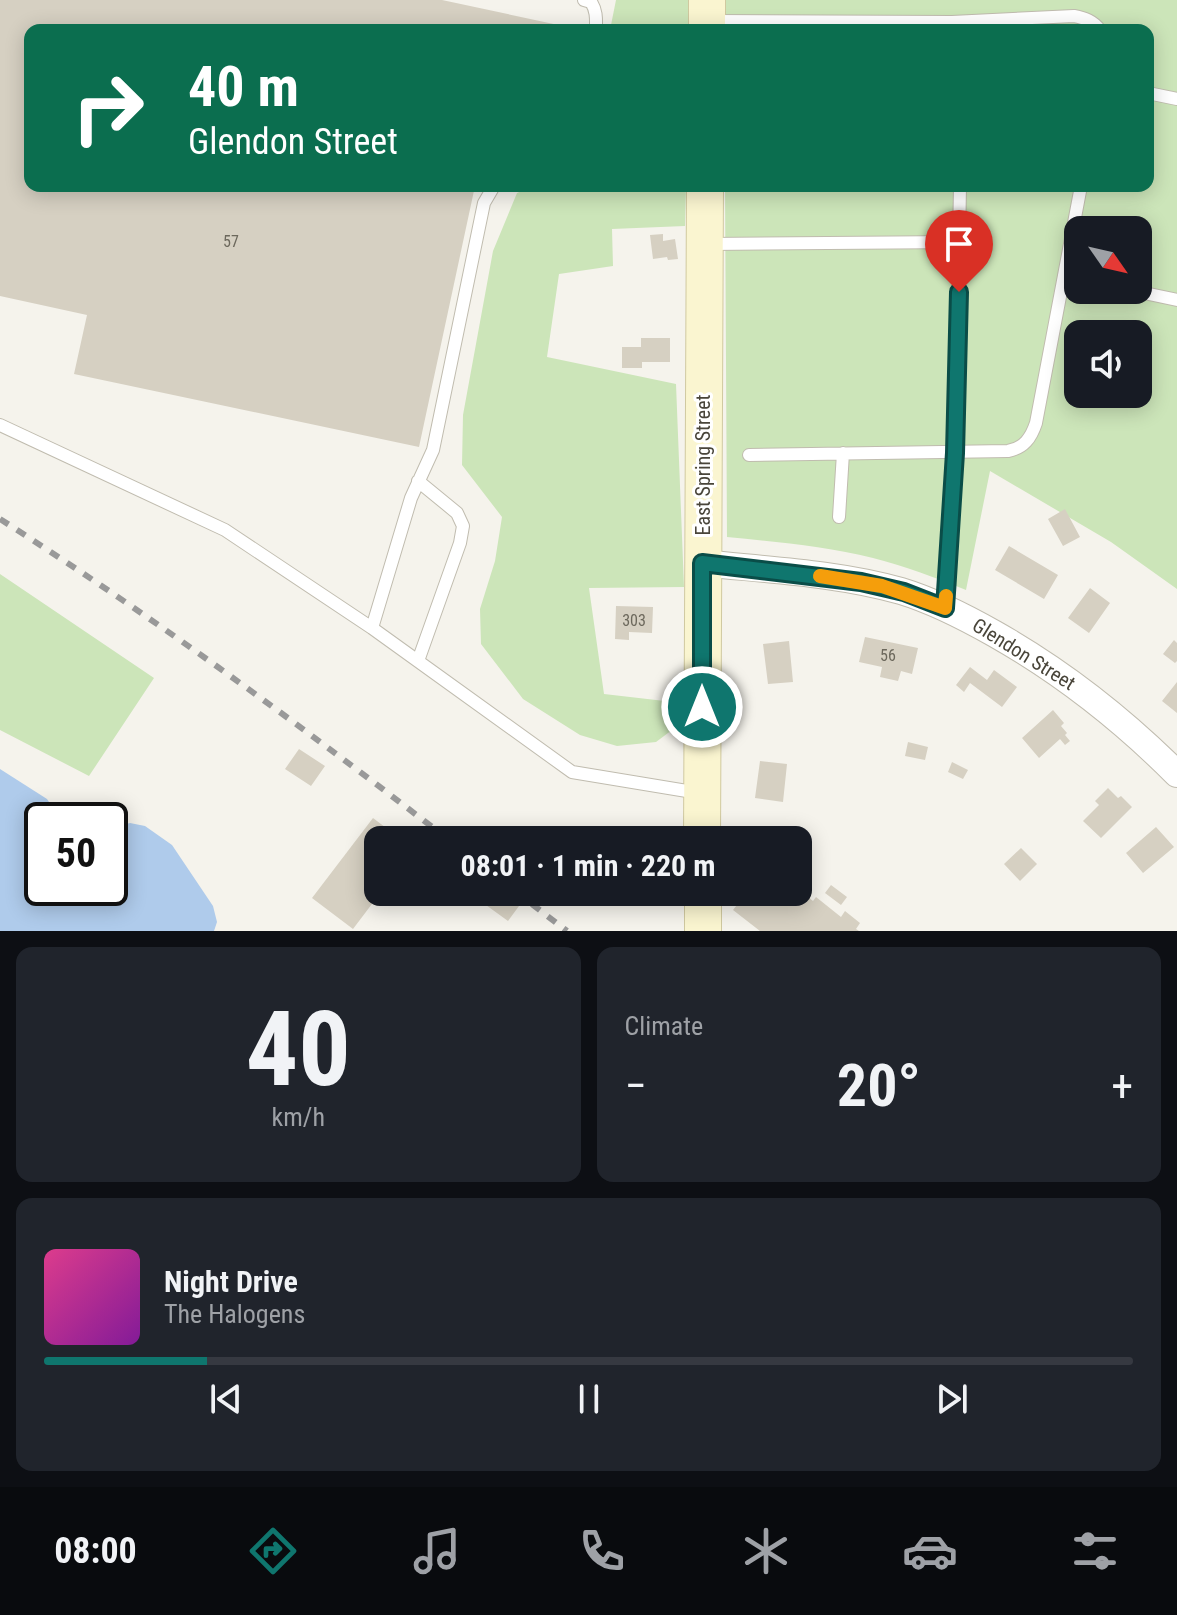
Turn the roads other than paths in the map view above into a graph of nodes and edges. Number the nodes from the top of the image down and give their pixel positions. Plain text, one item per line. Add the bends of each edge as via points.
1 (584, 0) edge
2 (707, 17) edge
3 (596, 24) edge
4 (898, 24) edge
5 (977, 24) edge
6 (1095, 24) edge
7 (1154, 94) edge
8 (1177, 99) edge
9 (490, 192) edge
10 (705, 192) edge
11 (960, 192) edge
12 (1080, 192) edge
13 (959, 242) junction
14 (705, 244) junction
15 (1063, 276) joint
16 (1152, 295) edge
17 (1177, 300) edge
18 (0, 425) edge
19 (843, 453) junction
20 (955, 453) junction
21 (749, 455) dead end
22 (418, 481) junction
23 (839, 517) dead end
24 (702, 563) junction
25 (945, 608) junction
26 (372, 628) junction
27 (418, 661) junction
28 (1177, 774) edge
29 (702, 793) junction
30 (702, 826) edge
31 (703, 906) edge
32 (703, 931) edge

1 - 3 lane via 595,7
2 - 4 lane
5 - 6 lane via 1074,16
7 - 8 lane
9 - 22 lane via 433,450
10 - 14 main road, East Spring Street
11 - 13 lane
12 - 15 lane
13 - 14 lane
13 - 20 lane
14 - 24 main road, East Spring Street
15 - 20 lane via 1032,435 1017,450
16 - 17 lane
18 - 26 lane via 225,530
19 - 20 lane
19 - 21 lane
19 - 23 lane
20 - 25 lane
22 - 26 lane
22 - 27 lane via 457,513 463,526
24 - 25 street, Glendon Street via 861,582
24 - 29 main road, East Spring Street
25 - 28 street, Glendon Street via 1075,686
26 - 27 lane
27 - 29 lane via 572,772
29 - 30 main road, East Spring Street
31 - 32 main road

